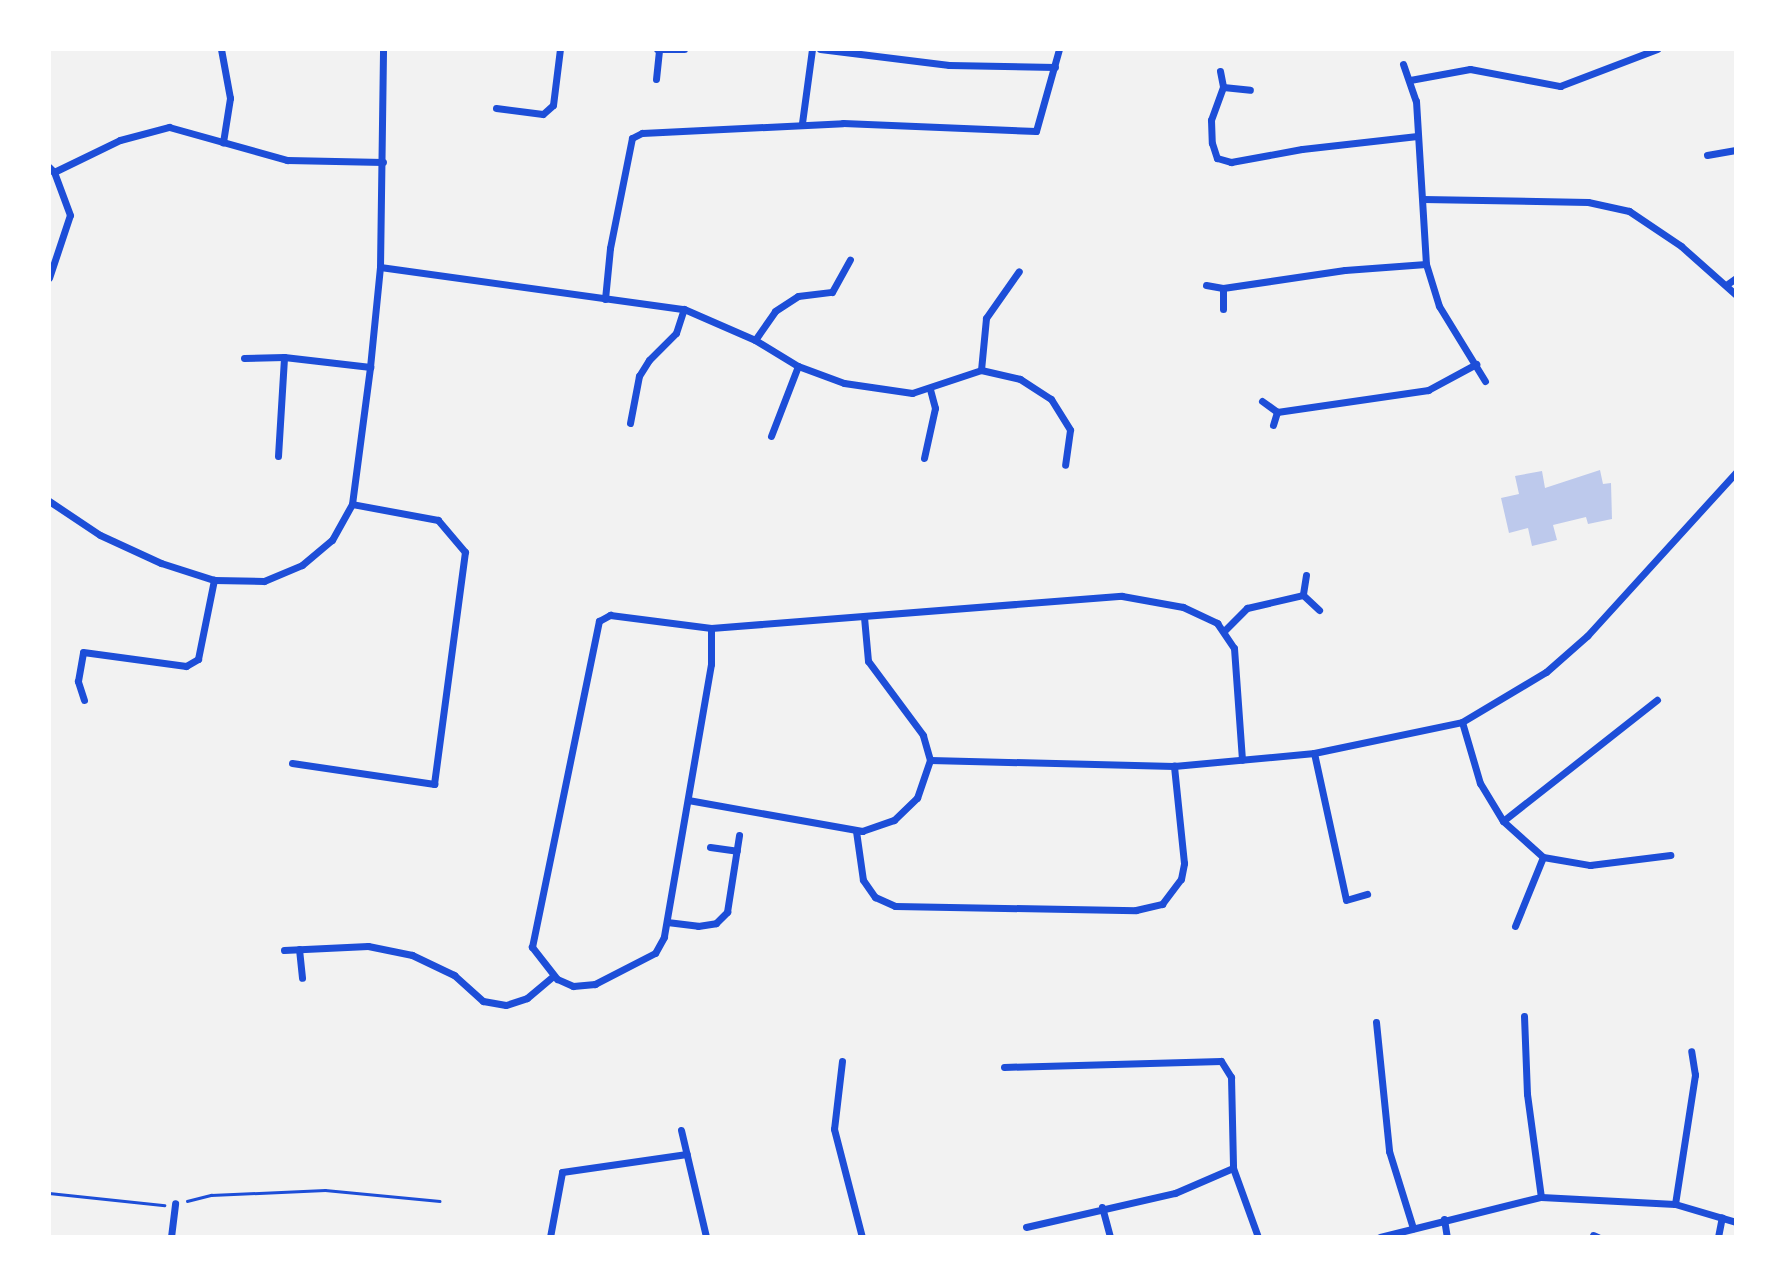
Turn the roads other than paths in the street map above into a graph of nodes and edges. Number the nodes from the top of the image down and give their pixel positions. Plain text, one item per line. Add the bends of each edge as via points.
1 (221, 49) edge
2 (383, 49) edge
3 (561, 49) edge
4 (657, 49) edge
5 (684, 49) edge
6 (812, 49) edge
7 (820, 49) edge
8 (1059, 49) edge
9 (1657, 49) edge
10 (1403, 64) dead end
11 (1055, 67) junction
12 (1220, 71) dead end
13 (656, 79) dead end
14 (1410, 80) junction
15 (1223, 88) junction
16 (1250, 90) dead end
17 (496, 108) dead end
18 (802, 123) junction
19 (1417, 136) junction
20 (223, 142) junction
21 (1736, 150) edge
22 (1707, 155) dead end
23 (383, 162) junction
24 (51, 169) edge
25 (1423, 199) junction
26 (850, 260) dead end
27 (1426, 264) junction
28 (380, 267) junction
29 (1019, 271) dead end
30 (49, 278) edge
31 (1736, 278) edge
32 (1206, 285) dead end
33 (1726, 285) junction
34 (1223, 288) junction
35 (1736, 295) edge
36 (605, 299) junction
37 (684, 309) junction
38 (1223, 309) dead end
39 (755, 340) junction
40 (284, 357) junction
41 (244, 358) dead end
42 (1476, 364) junction
43 (798, 366) junction
44 (370, 367) junction
45 (981, 370) junction
46 (1485, 381) dead end
47 (930, 389) junction
48 (1262, 401) dead end
49 (1277, 412) junction
50 (630, 424) dead end
51 (1273, 425) dead end
52 (771, 436) dead end
53 (278, 456) dead end
54 (924, 458) dead end
55 (1065, 465) dead end
56 (1736, 472) edge
57 (49, 501) edge
58 (352, 504) junction
59 (1306, 575) dead end
60 (215, 580) junction
61 (1303, 595) junction
62 (1319, 610) dead end
63 (864, 617) junction
64 (712, 628) junction
65 (1225, 630) junction
66 (84, 700) dead end
67 (1657, 700) dead end
68 (1462, 722) junction
69 (1314, 753) junction
70 (930, 760) junction
71 (1242, 761) junction
72 (292, 763) dead end
73 (1174, 766) junction
74 (688, 800) junction
75 (1503, 821) junction
76 (856, 831) junction
77 (739, 835) dead end
78 (710, 847) dead end
79 (737, 851) junction
80 (1670, 855) dead end
81 (1543, 857) junction
82 (1367, 894) dead end
83 (667, 922) junction
84 (1515, 926) dead end
85 (299, 948) junction
86 (284, 950) dead end
87 (553, 976) junction
88 (302, 978) dead end
89 (1524, 1016) dead end
90 (1376, 1022) dead end
91 (1691, 1051) dead end
92 (842, 1061) dead end
93 (1004, 1067) dead end
94 (681, 1130) dead end
95 (687, 1154) junction
96 (1233, 1168) junction
97 (1541, 1197) junction
98 (175, 1203) road end
99 (1675, 1204) junction
100 (1102, 1207) junction
101 (1722, 1217) junction
102 (1444, 1219) junction
103 (1736, 1222) edge
104 (1026, 1227) dead end
105 (1413, 1228) junction
106 (170, 1237) edge
107 (550, 1237) edge
108 (706, 1237) edge
109 (862, 1237) edge
110 (1110, 1237) edge
111 (1258, 1237) edge
112 (1380, 1237) edge
113 (1447, 1237) edge
114 (1718, 1237) edge

1 - 20 street via 230,98
2 - 23 street
3 - 17 street via 554,105 543,114
4 - 5 street
4 - 13 street
6 - 18 street
7 - 11 street via 949,65
8 - 11 street
9 - 14 street via 1560,86 1470,69
10 - 14 street
11 - 18 street via 1036,131
12 - 15 street
14 - 19 street
15 - 16 street
15 - 19 street via 1211,120 1212,143 1217,158 1231,162
18 - 36 street via 642,132 632,138 610,247
19 - 25 street
20 - 23 street via 287,160
20 - 24 street via 169,127 120,139
21 - 22 street
23 - 28 street
24 - 30 street via 70,215
25 - 27 street
25 - 33 street via 1565,200 1629,211 1681,246
26 - 39 street via 832,292 798,296 775,311
27 - 34 street via 1345,270
27 - 42 street via 1439,306
28 - 36 street
28 - 44 street
29 - 45 street via 986,317
31 - 33 street
32 - 34 street
33 - 35 street
34 - 38 street
36 - 37 street via 650,301
37 - 39 street
37 - 50 street via 676,333 639,376
39 - 43 street
40 - 41 street
40 - 44 street
40 - 53 street
42 - 46 street
42 - 49 street via 1428,390
43 - 47 street via 844,383 912,393
43 - 52 street
44 - 58 street
45 - 47 street
45 - 55 street via 1020,379 1051,399 1070,430
47 - 54 street via 934,408
48 - 49 street
49 - 51 street
56 - 68 street via 1587,636 1546,672
57 - 60 street via 100,536
58 - 60 street via 332,540 302,565 264,581
58 - 72 street via 438,520 465,552 434,785
59 - 61 street
60 - 66 street via 198,659 186,666 83,652 78,681
61 - 62 street
61 - 65 street via 1247,608
63 - 64 street
63 - 65 street via 1122,596 1183,607
63 - 70 street via 868,661 923,735
64 - 74 street via 711,664
64 - 87 street via 610,615 599,621 532,947
65 - 71 street via 1234,648
67 - 75 street
68 - 69 street
68 - 75 street via 1480,783
69 - 71 street
69 - 82 street via 1346,900
70 - 73 street
70 - 76 street via 917,798 894,820
71 - 73 street
73 - 76 street via 1184,863 1181,879 1162,904 1136,911 895,906 874,897 863,880
74 - 76 street
74 - 83 street
75 - 81 street
77 - 79 street
78 - 79 street
79 - 83 street via 727,912 716,923
80 - 81 street via 1590,865
81 - 84 street
83 - 87 street via 655,953 631,969 595,984 573,986
85 - 86 street
85 - 87 street via 368,946 430,960 483,1001 506,1005 527,998
85 - 88 street
89 - 97 street via 1527,1094
90 - 105 street via 1389,1151
91 - 99 street via 1695,1075
92 - 109 street via 834,1129
93 - 96 street via 1221,1061 1231,1077
94 - 95 street
95 - 107 street via 562,1172
95 - 108 street
96 - 100 street via 1175,1193
96 - 111 street
97 - 99 street
97 - 102 street
98 - 106 street
99 - 101 street
100 - 104 street
100 - 110 street
101 - 103 street
101 - 114 street
102 - 105 street
102 - 113 street
105 - 112 street

